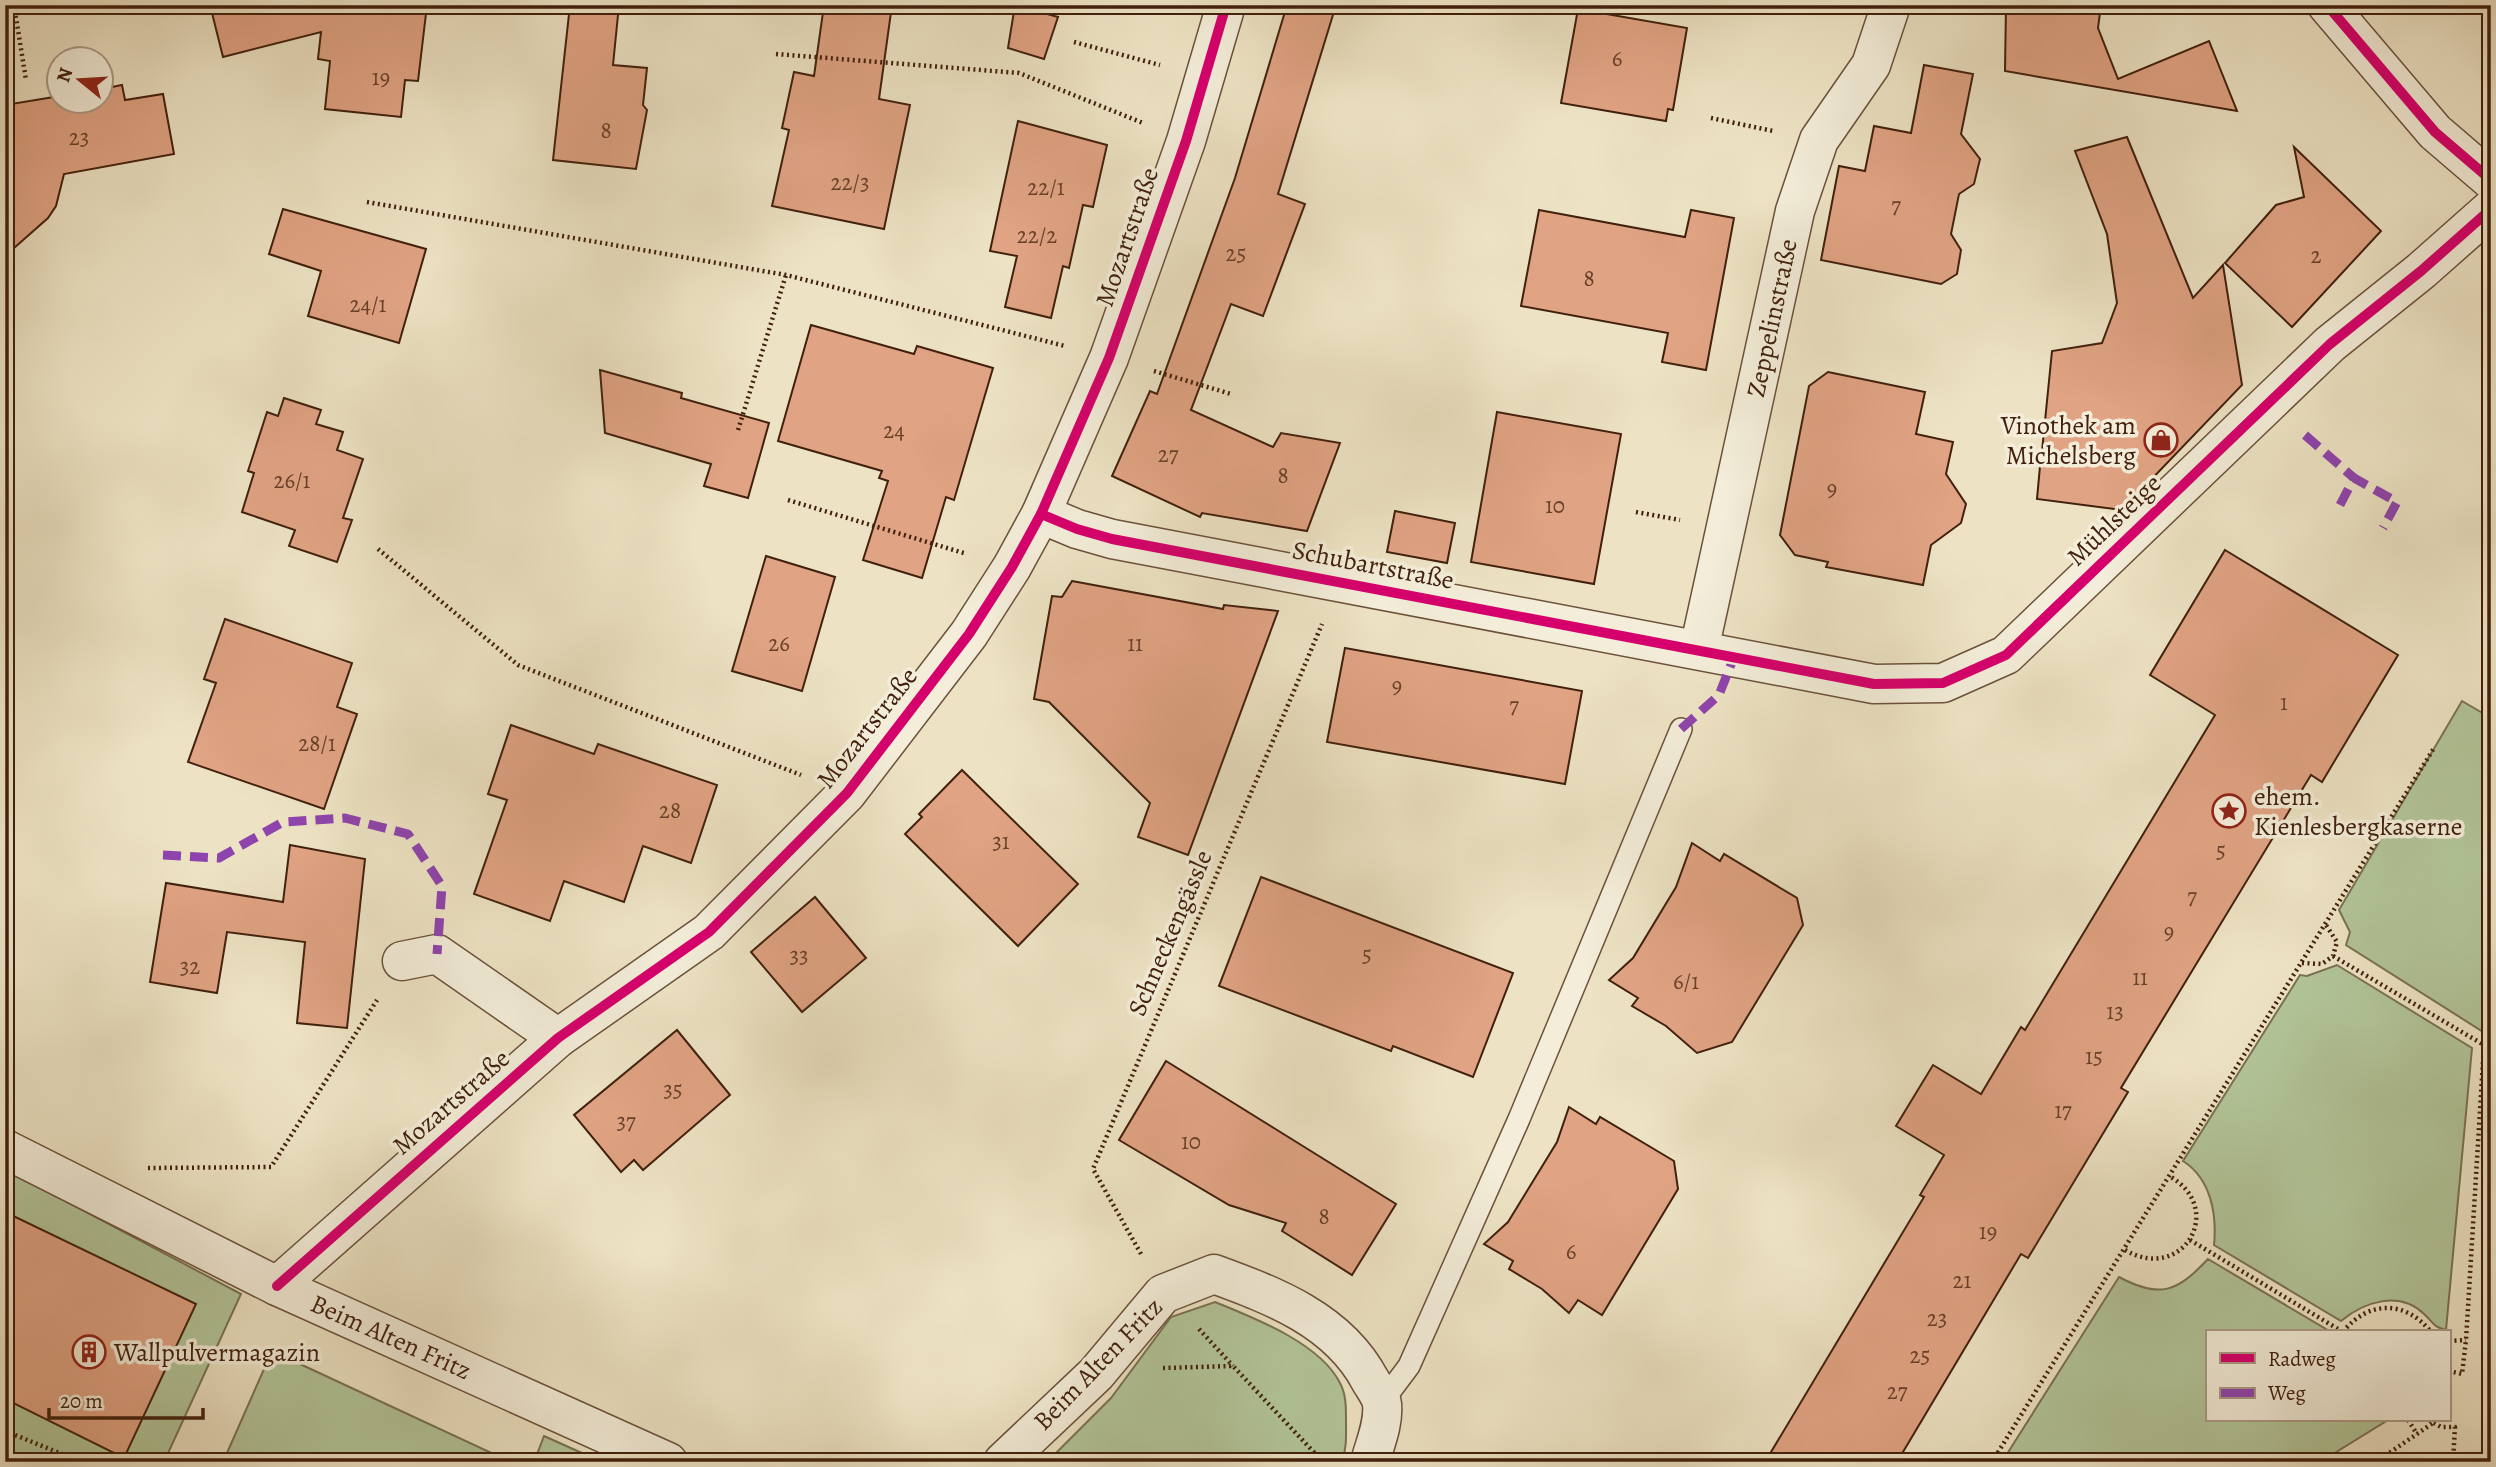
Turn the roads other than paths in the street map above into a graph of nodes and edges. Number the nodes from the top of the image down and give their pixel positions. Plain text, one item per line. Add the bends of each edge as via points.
1 (1226, 5) edge
2 (1891, 5) edge
3 (2327, 5) edge
4 (2491, 180) edge
5 (2491, 209) edge
6 (1041, 514) junction
7 (1699, 650) junction
8 (1681, 729) dead end
9 (402, 961) road end
10 (558, 1038) junction
11 (5, 1149) edge
12 (277, 1286) junction
13 (1382, 1402) junction
14 (668, 1462) edge
15 (1003, 1462) edge
16 (1370, 1462) edge

1 - 6 street, Mozartstraße via 1186,141 1109,358
2 - 7 street, Zeppelinstraße via 1871,65 1819,140 1795,211
3 - 4 street via 2435,132
5 - 7 street, Mühlsteige via 2330,344 2006,654 1943,683 1874,684
6 - 7 street, Schubartstraße via 1112,539
6 - 10 street, Mozartstraße via 968,634 847,793 709,932
8 - 13 lane via 1513,1132 1409,1366
9 - 10 street via 437,954
10 - 12 street, Mozartstraße
11 - 12 street, Beim Alten Fritz
12 - 14 street, Beim Alten Fritz
13 - 15 street, Beim Alten Fritz via 1362,1364 1333,1332 1276,1297 1214,1274 1163,1294 1096,1374
13 - 16 street

